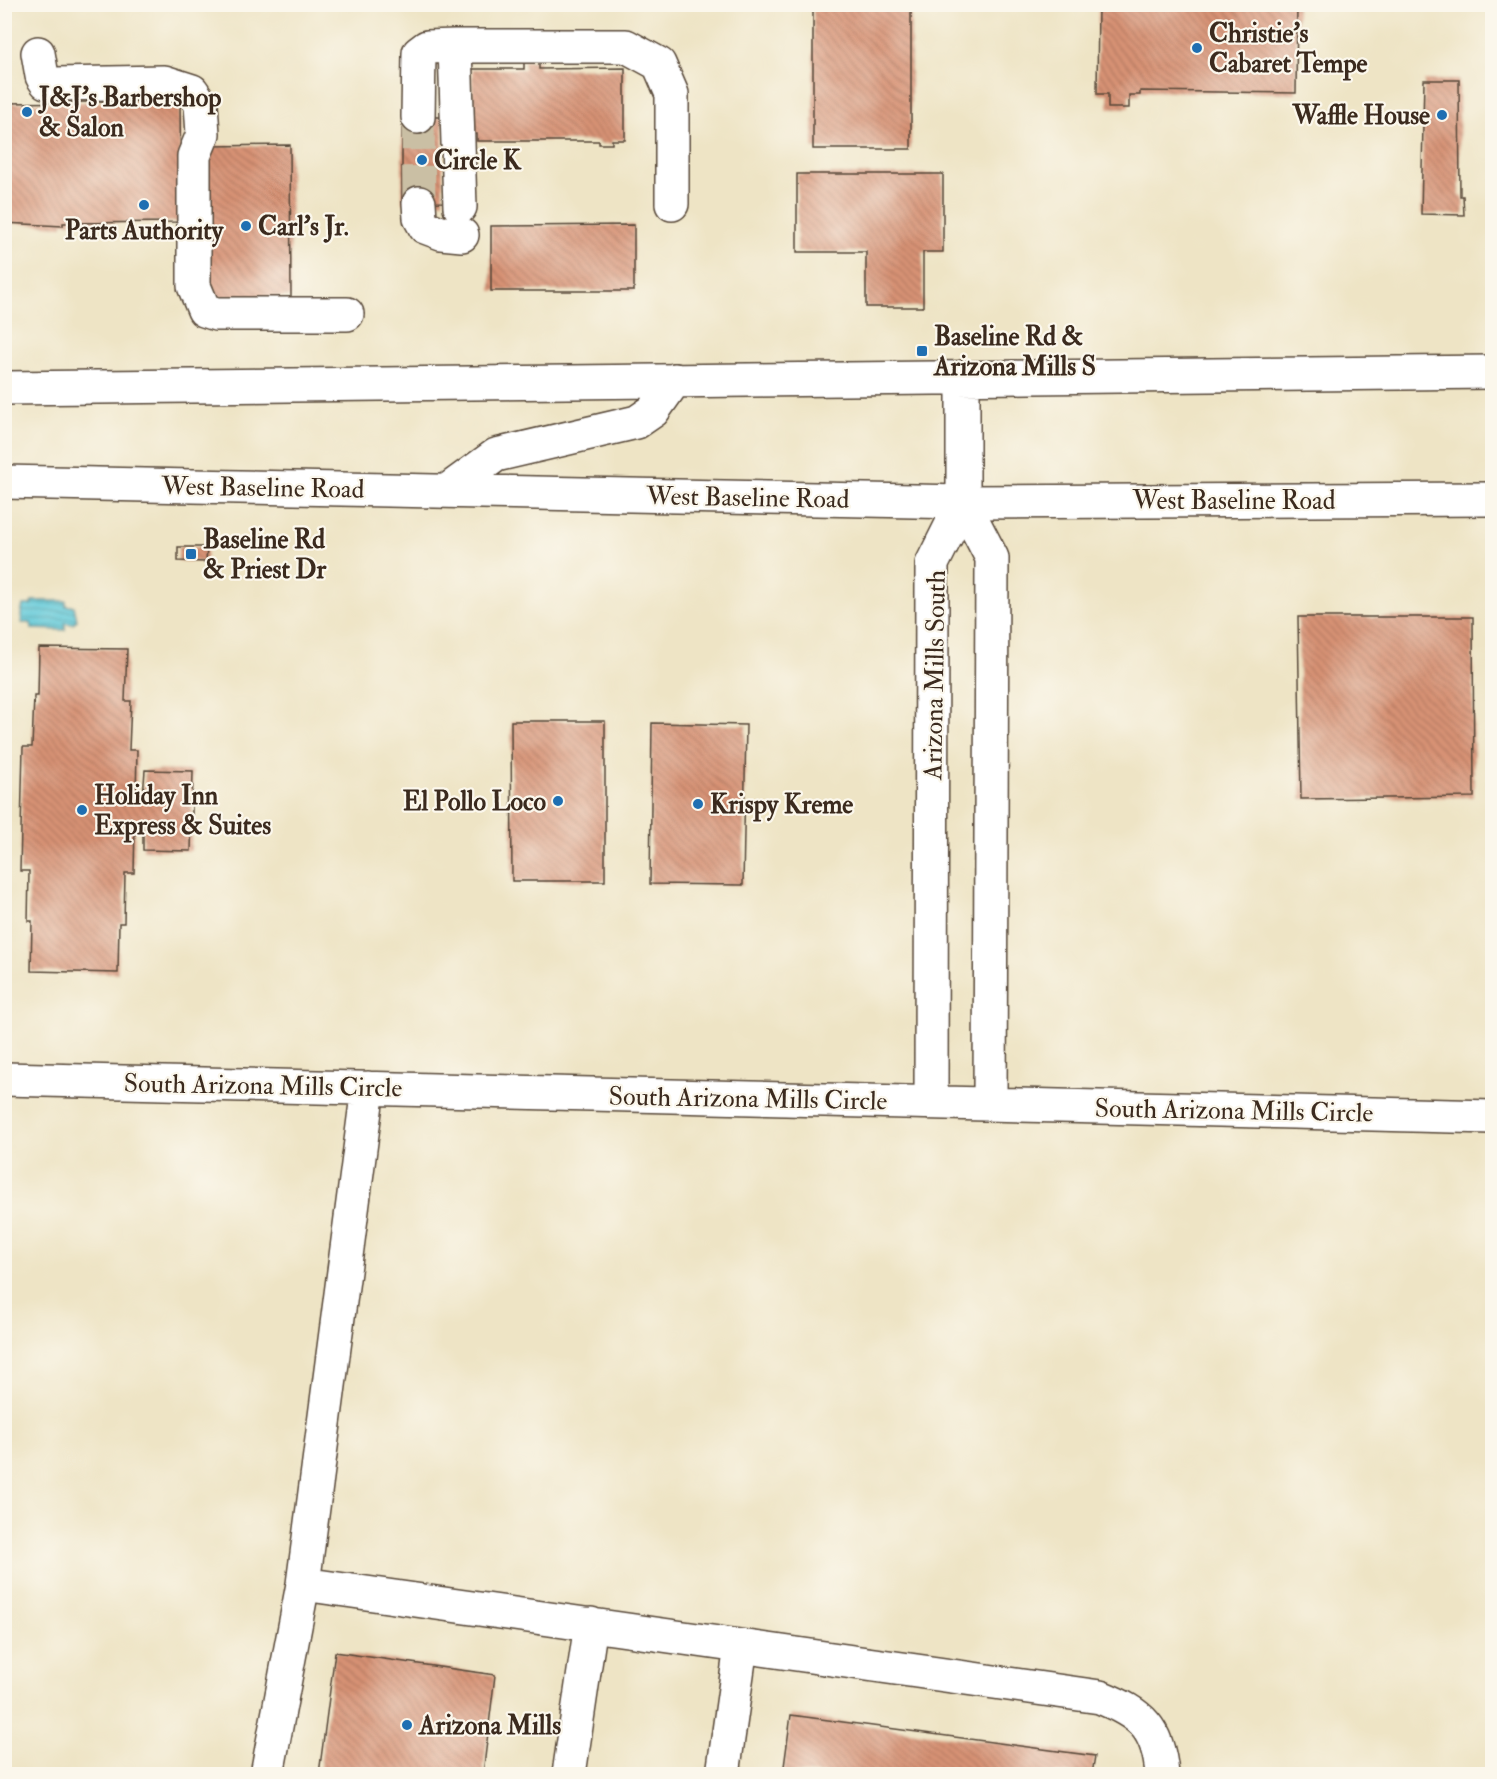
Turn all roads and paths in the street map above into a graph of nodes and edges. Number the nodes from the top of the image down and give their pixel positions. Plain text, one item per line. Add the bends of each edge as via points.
1 (455, 46) junction
2 (38, 53) dead end
3 (418, 117) tunnel mouth
4 (419, 202) tunnel mouth
5 (672, 204) dead end
6 (347, 314) dead end
7 (1492, 372) edge
8 (963, 377) junction
9 (675, 380) junction
10 (4, 388) edge
11 (4, 482) edge
12 (448, 490) junction
13 (1492, 499) edge
14 (963, 502) junction
15 (4, 1079) edge
16 (368, 1088) junction
17 (931, 1102) junction
18 (990, 1104) junction
19 (1492, 1117) edge
20 (303, 1584) junction
21 (591, 1624) junction
22 (741, 1646) junction
23 (267, 1774) edge
24 (569, 1774) edge
25 (723, 1774) edge
26 (1162, 1774) edge

1 - 3 main road via 427,47 419,53
1 - 4 main road via 461,221 441,233 425,227
1 - 5 main road via 626,46 658,64 672,94
2 - 6 main road via 46,82 164,82 192,91 201,104 203,134 194,156 194,286 204,310 216,314
7 - 8 main road
8 - 9 main road
8 - 14 main road
9 - 10 main road
9 - 12 main road via 653,411 637,422 496,455
11 - 12 main road, West Baseline Road
12 - 14 main road, West Baseline Road
13 - 14 main road, West Baseline Road
14 - 17 main road, Arizona Mills South via 932,564
14 - 18 main road via 992,558
15 - 16 main road, South Arizona Mills Circle
16 - 17 main road, South Arizona Mills Circle
16 - 20 main road
17 - 18 main road, South Arizona Mills Circle
18 - 19 main road, South Arizona Mills Circle
20 - 21 main road
20 - 23 main road
21 - 22 main road
21 - 24 main road
22 - 25 main road
22 - 26 main road via 1100,1697 1126,1707 1149,1727 1160,1749

